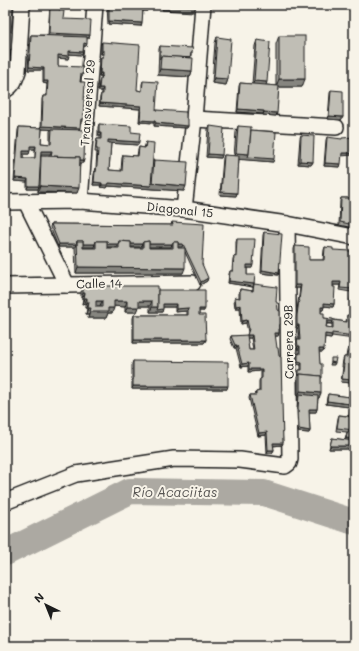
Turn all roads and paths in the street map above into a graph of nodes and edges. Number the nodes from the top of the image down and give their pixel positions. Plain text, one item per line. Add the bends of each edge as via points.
1 (22, 5) edge
2 (95, 5) edge
3 (203, 5) edge
4 (8, 88) edge
5 (194, 119) junction
6 (336, 127) dead end
7 (80, 201) junction
8 (5, 202) edge
9 (26, 202) junction
10 (184, 209) junction
11 (287, 224) junction
12 (354, 237) edge
13 (193, 283) dead end
14 (66, 285) junction
15 (5, 286) edge
16 (5, 502) edge

1 - 4 street via 18,71 15,81
2 - 7 street, Transversal 29
3 - 5 street
5 - 6 street
5 - 10 street
7 - 9 street, Diagonal 15
7 - 10 street, Diagonal 15
8 - 9 street, Diagonal 15
9 - 14 street
10 - 11 street, Diagonal 15
11 - 12 street, Diagonal 15
11 - 16 street, Carrera 29B via 289,464 285,466 240,460 174,458 76,474
13 - 14 street, Calle 14
14 - 15 street, Calle 14

